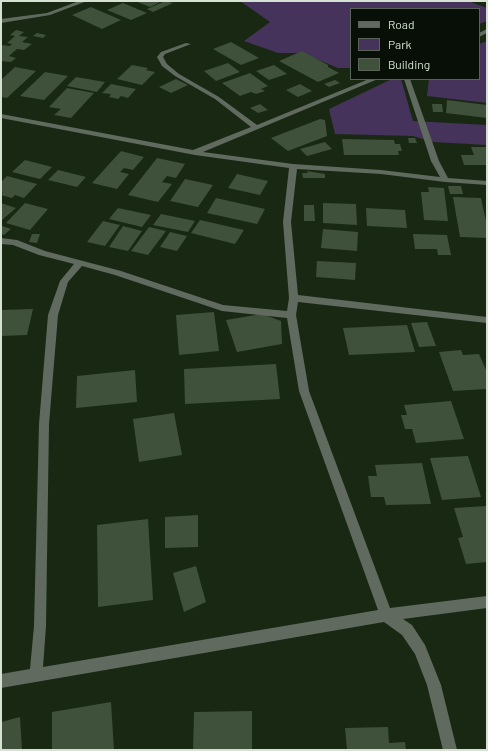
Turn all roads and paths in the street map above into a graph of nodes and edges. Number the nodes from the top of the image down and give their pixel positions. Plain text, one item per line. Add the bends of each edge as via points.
1 (84, 1) edge
2 (1, 21) edge
3 (188, 44) dead end
4 (373, 80) edge
5 (407, 80) edge
6 (1, 116) edge
7 (256, 127) junction
8 (195, 153) junction
9 (293, 166) junction
10 (445, 180) junction
11 (487, 183) edge
12 (1, 241) edge
13 (79, 264) junction
14 (294, 298) junction
15 (291, 315) junction
16 (487, 320) edge
17 (487, 602) edge
18 (386, 615) junction
19 (36, 675) junction
20 (1, 681) edge
21 (450, 750) edge

1 - 2 street via 48,14
3 - 7 street via 163,53 160,57 164,64
4 - 7 street
5 - 10 street via 435,161
6 - 8 street
7 - 8 street
8 - 9 street
9 - 10 street via 381,172
9 - 14 street via 287,222
10 - 11 street
12 - 13 street via 14,242
13 - 15 street via 118,273 222,308
13 - 19 street via 64,281 53,315 44,424 40,626
14 - 15 street
14 - 16 street
15 - 18 street via 304,392
17 - 18 street
18 - 19 street
18 - 21 street via 408,630 420,650 434,685
19 - 20 street

